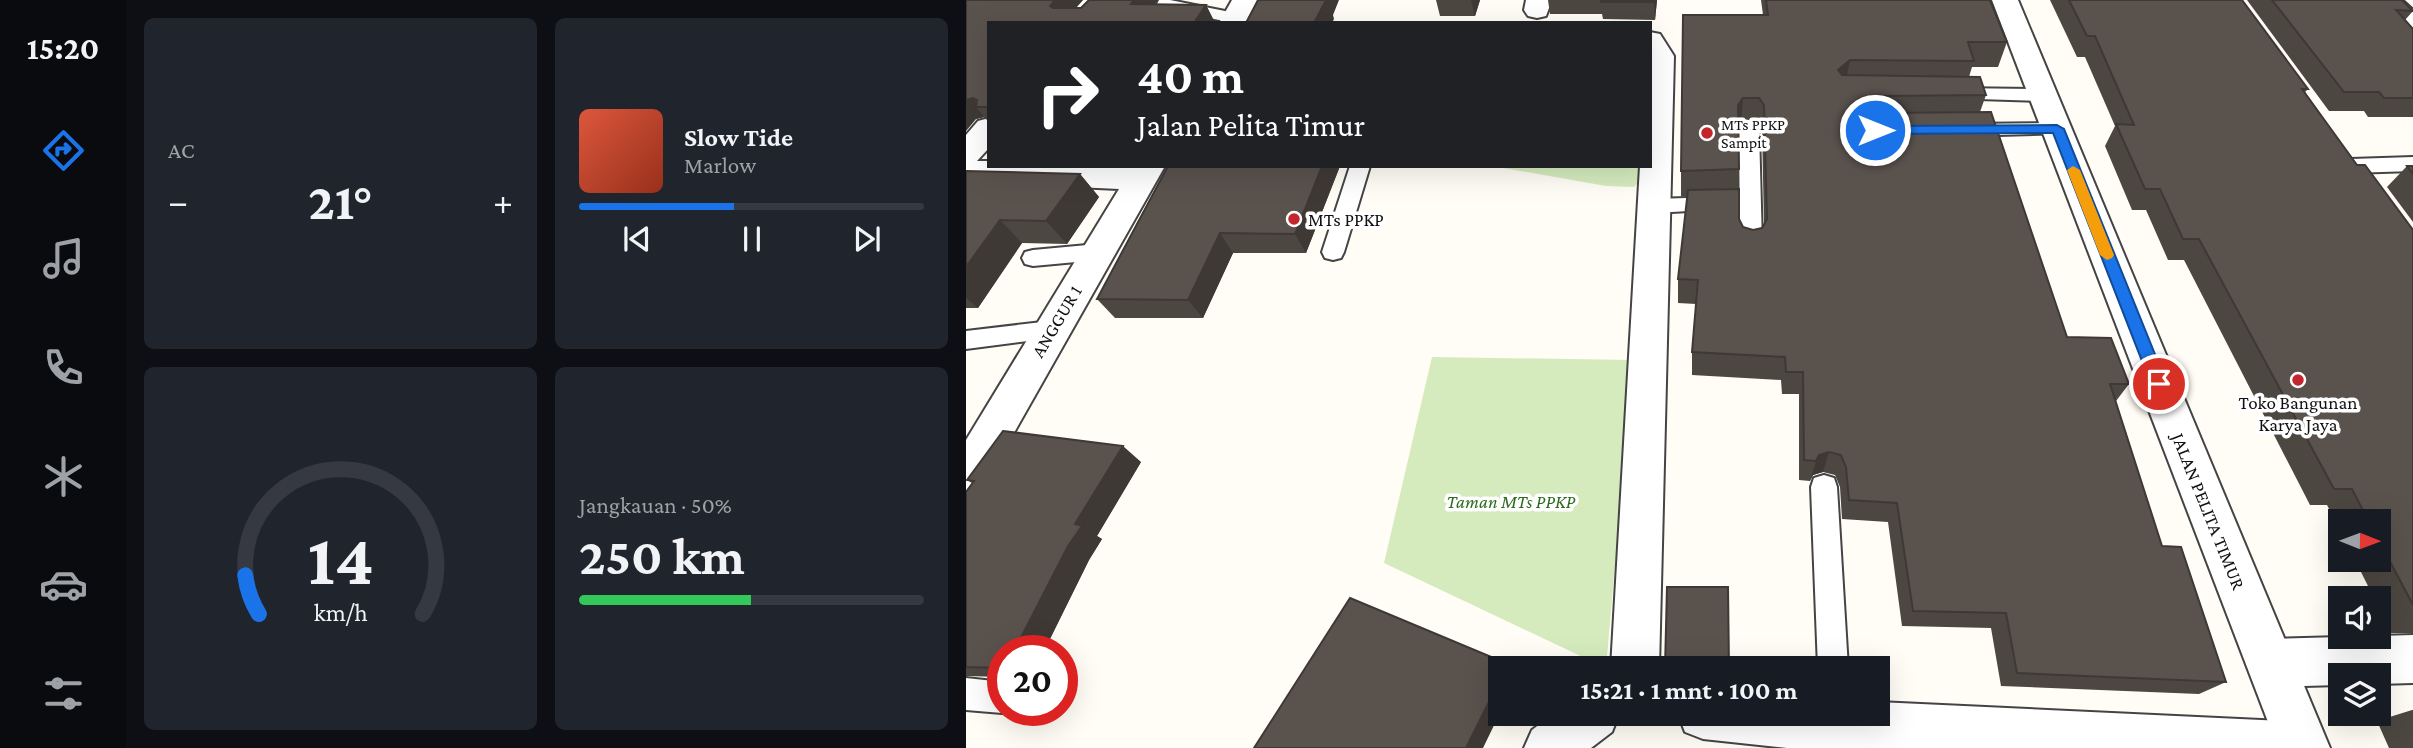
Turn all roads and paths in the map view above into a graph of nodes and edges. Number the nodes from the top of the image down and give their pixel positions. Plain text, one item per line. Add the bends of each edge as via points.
1 (2006, 0) edge
2 (2387, 0) edge
3 (1165, 4) edge
4 (1237, 14) edge
5 (2413, 25) edge
6 (1652, 43) edge
7 (1655, 80) edge
8 (1938, 94) edge
9 (2050, 112) junction
10 (987, 130) edge
11 (1749, 130) dead end
12 (1945, 130) edge
13 (966, 154) edge
14 (2343, 155) joint
15 (2413, 164) edge
16 (1359, 168) edge
17 (966, 171) edge
18 (1145, 173) edge
19 (2374, 198) edge
20 (1750, 204) junction
21 (1654, 205) junction
22 (1751, 244) edge
23 (1098, 252) junction
24 (1333, 252) dead end
25 (1033, 258) dead end
26 (1051, 330) junction
27 (966, 340) edge
28 (966, 478) edge
29 (1824, 487) dead end
30 (1635, 656) edge
31 (1832, 656) edge
32 (2413, 659) edge
33 (2270, 663) junction
34 (966, 694) edge
35 (987, 696) edge
36 (1578, 726) edge
37 (1813, 727) edge
38 (1550, 748) edge
39 (2304, 748) edge

1 - 9 street, JALAN PELITA TIMUR
2 - 5 street
3 - 4 lane
6 - 7 street via 1660,56
7 - 21 street
8 - 9 lane
9 - 12 lane
9 - 33 street, JALAN PELITA TIMUR
10 - 13 street
11 - 20 lane
14 - 15 lane
14 - 19 street
16 - 24 lane
17 - 18 street
18 - 23 street, ANGGUR 1
20 - 21 lane
20 - 22 lane
21 - 30 street
23 - 25 lane
23 - 26 street, ANGGUR 1
26 - 27 lane
26 - 28 street, ANGGUR 1
29 - 31 lane
32 - 33 street
33 - 39 street, JALAN PELITA TIMUR
34 - 35 lane
36 - 38 street
37 - 39 street

